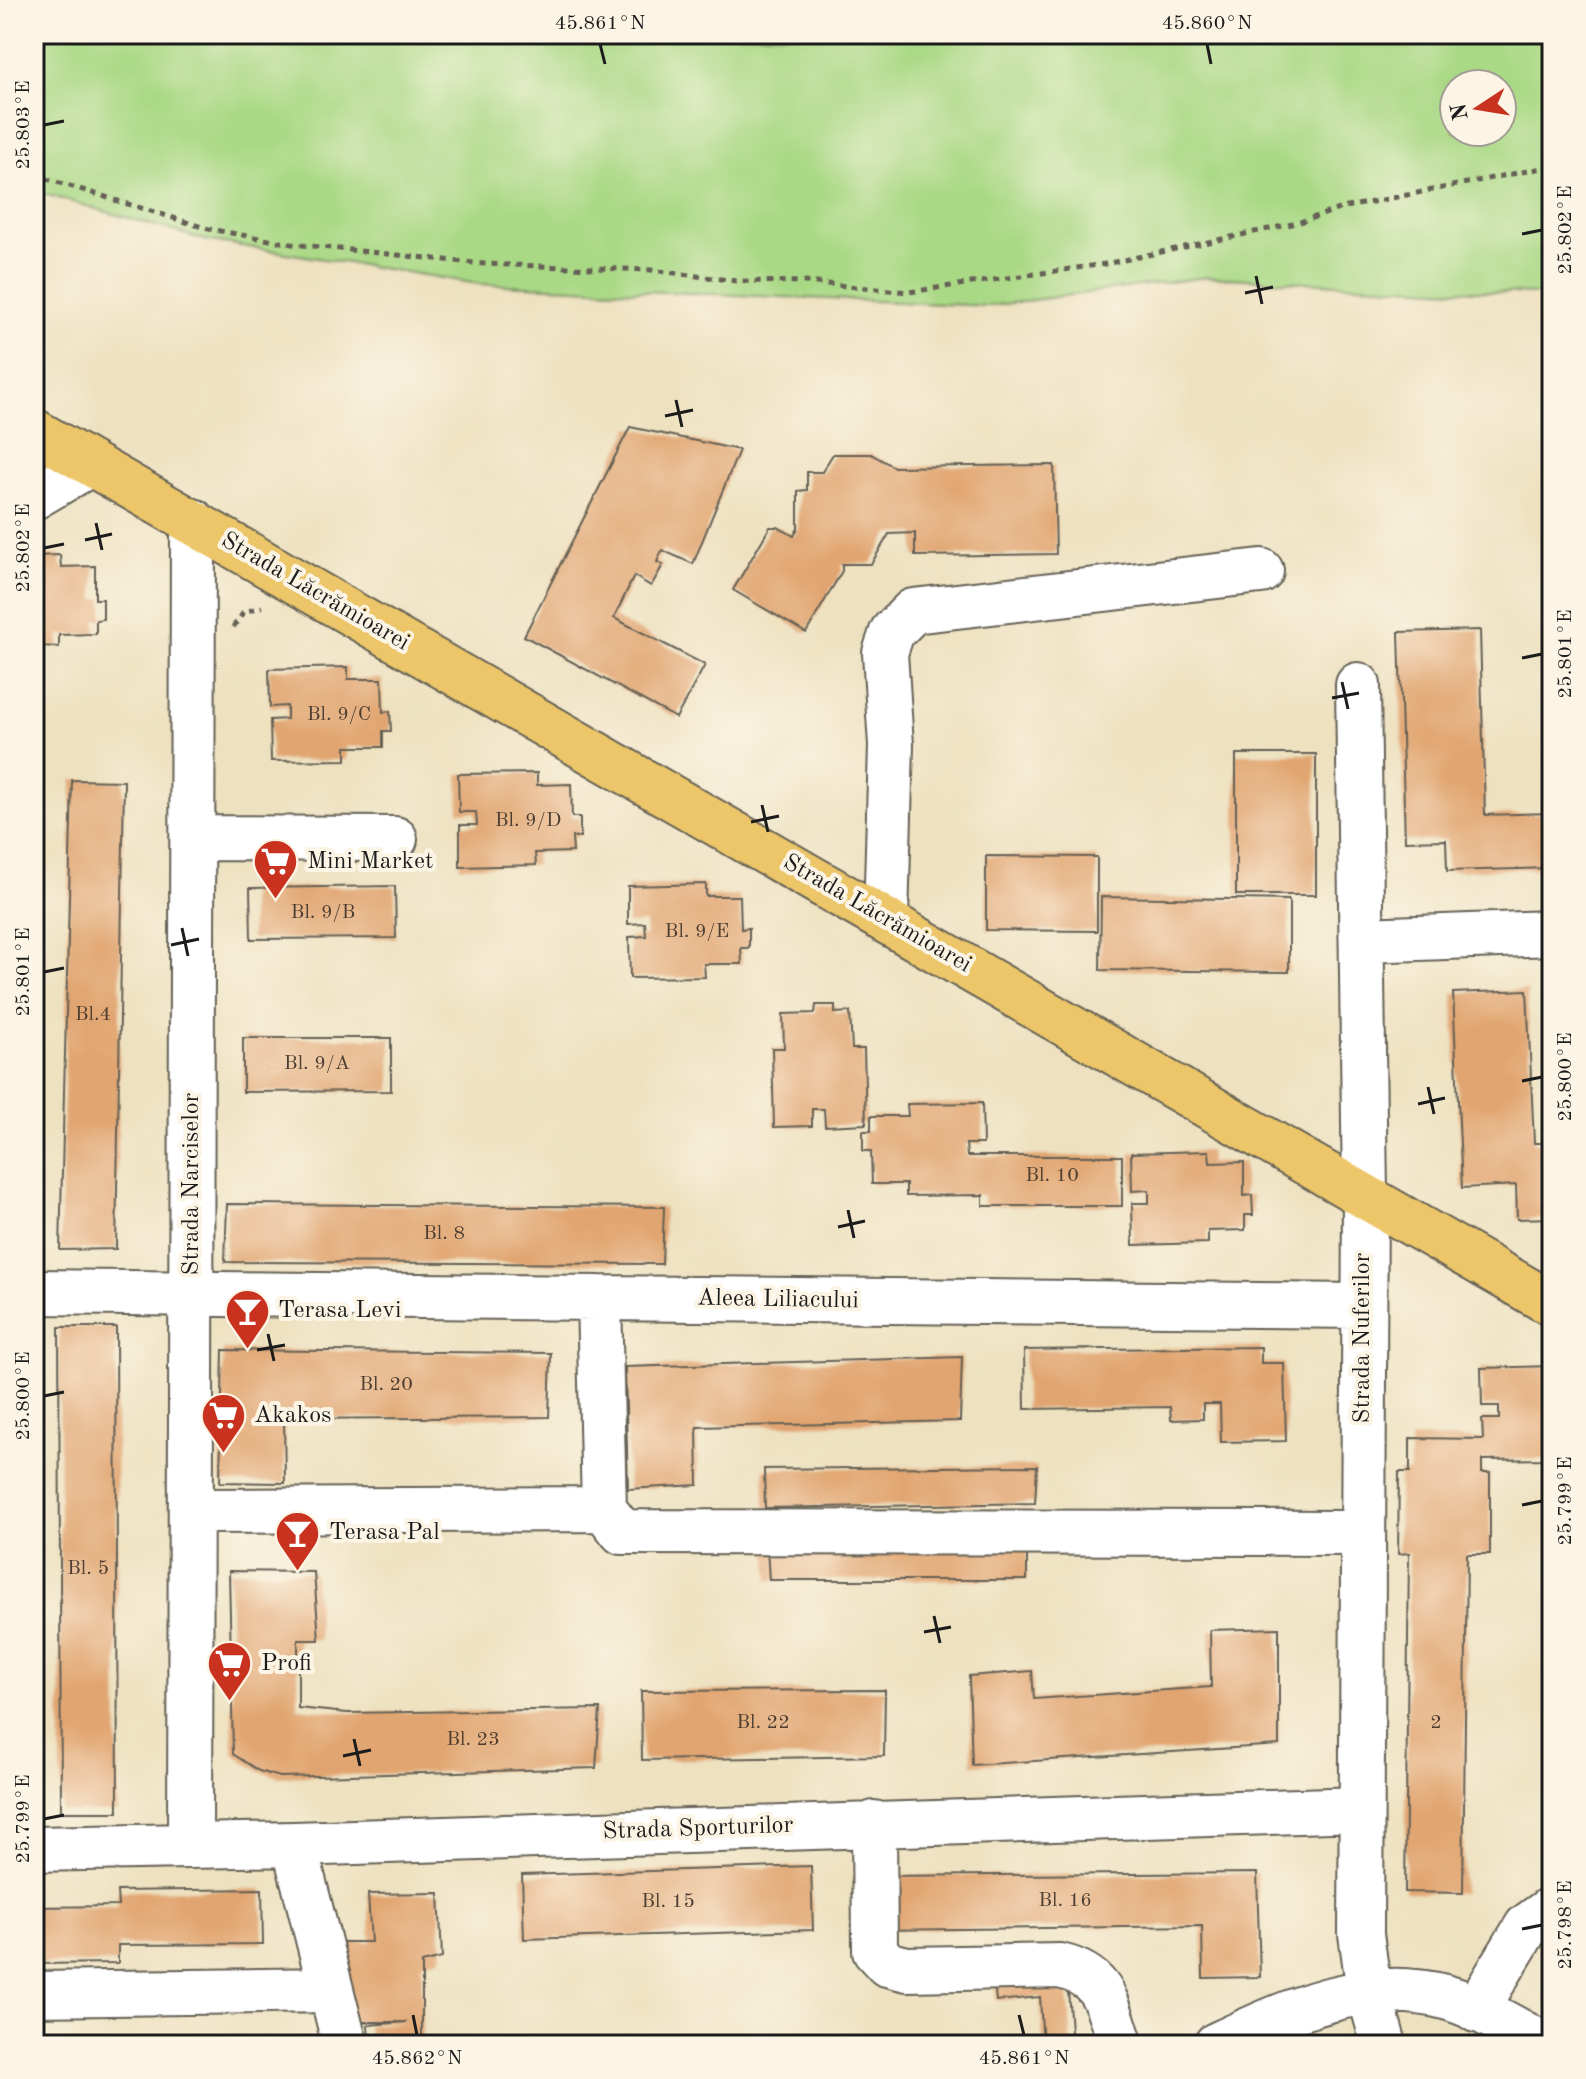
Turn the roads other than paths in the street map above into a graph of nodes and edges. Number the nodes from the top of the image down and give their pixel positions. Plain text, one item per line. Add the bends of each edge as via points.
1 (34, 431) edge
2 (90, 464) junction
3 (34, 497) edge
4 (193, 521) junction
5 (1261, 571) dead end
6 (1358, 685) dead end
7 (193, 838) junction
8 (395, 839) dead end
9 (886, 919) junction
10 (1552, 933) edge
11 (1364, 940) junction
12 (1365, 1194) junction
13 (34, 1292) edge
14 (192, 1294) junction
15 (599, 1298) junction
16 (1552, 1304) edge
17 (1364, 1306) junction
18 (604, 1509) junction
19 (191, 1511) junction
20 (1361, 1533) junction
21 (1361, 1809) junction
22 (874, 1823) junction
23 (294, 1844) junction
24 (190, 1846) junction
25 (34, 1849) edge
26 (1552, 1908) edge
27 (330, 1990) junction
28 (1369, 1991) junction
29 (34, 1994) edge
30 (1476, 2010) junction
31 (345, 2045) edge
32 (1121, 2045) edge
33 (1216, 2045) edge
34 (1384, 2045) edge
35 (1545, 2045) edge

1 - 2 main road, Strada Lăcrămioarei
2 - 3 street
2 - 4 main road, Strada Lăcrămioarei
4 - 7 street, Strada Narciselor
4 - 9 main road, Strada Lăcrămioarei
5 - 9 street via 913,611 892,632 885,653 891,745
6 - 11 street, Strada Nuferilor
7 - 8 street
7 - 14 street, Strada Narciselor
9 - 12 main road, Strada Lăcrămioarei
10 - 11 street
11 - 12 street, Strada Nuferilor
12 - 16 main road, Strada Lăcrămioarei
12 - 17 street, Strada Nuferilor
13 - 14 street, Aleea Liliacului
14 - 15 street, Aleea Liliacului
14 - 19 street, Strada Narciselor
15 - 17 street, Aleea Liliacului
15 - 18 street
17 - 20 street, Strada Nuferilor
18 - 19 street
18 - 20 street via 622,1532
19 - 24 street, Strada Narciselor
20 - 21 street, Strada Nuferilor
21 - 22 street, Strada Sporturilor
21 - 28 street, Strada Nuferilor via 1361,1934
22 - 23 street, Strada Sporturilor
22 - 32 street via 875,1951 887,1964 907,1969 1060,1966 1082,1971 1099,1984
23 - 24 street, Strada Sporturilor
23 - 27 street
24 - 25 street, Strada Sporturilor
26 - 30 street via 1527,1926
27 - 29 street
27 - 31 street
28 - 30 street via 1409,1990
28 - 33 street via 1321,2001
28 - 34 street, Strada Nuferilor
30 - 35 street

